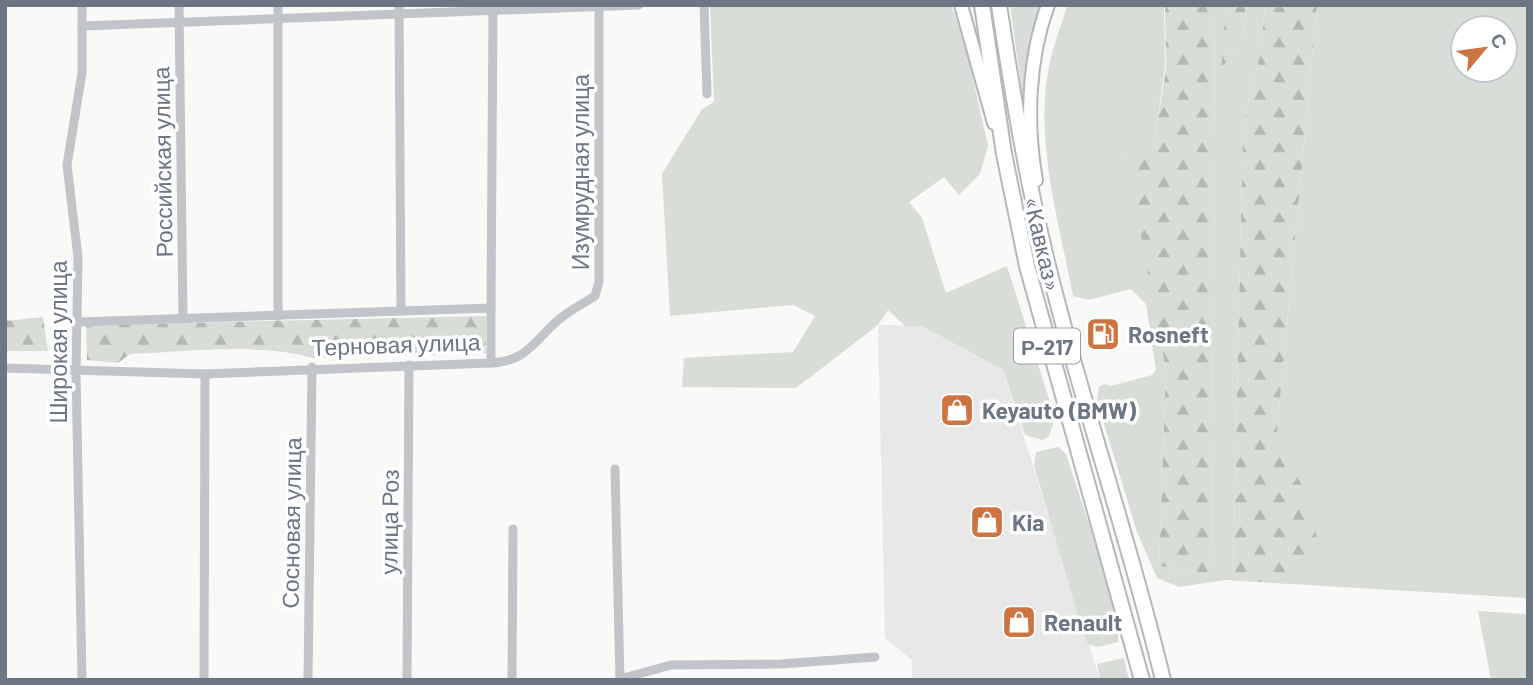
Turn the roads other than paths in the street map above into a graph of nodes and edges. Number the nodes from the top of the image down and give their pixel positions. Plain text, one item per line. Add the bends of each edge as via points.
1 (82, 5) edge
2 (179, 5) edge
3 (278, 5) edge
4 (399, 5) edge
5 (639, 5) edge
6 (704, 5) edge
7 (961, 5) edge
8 (969, 5) edge
9 (982, 5) edge
10 (999, 5) edge
11 (1048, 5) edge
12 (494, 7) edge
13 (599, 7) edge
14 (399, 16) junction
15 (278, 20) junction
16 (179, 23) junction
17 (82, 26) junction
18 (707, 94) dead end
19 (1004, 154) junction
20 (1046, 260) junction
21 (491, 309) junction
22 (401, 312) junction
23 (278, 316) junction
24 (183, 319) junction
25 (77, 322) junction
26 (491, 363) junction
27 (409, 365) junction
28 (312, 367) junction
29 (5, 368) edge
30 (76, 372) junction
31 (205, 374) junction
32 (1095, 435) junction
33 (615, 469) dead end
34 (1093, 504) junction
35 (513, 529) dead end
36 (875, 657) dead end
37 (620, 679) edge
38 (82, 680) edge
39 (204, 680) edge
40 (308, 680) edge
41 (407, 680) edge
42 (512, 680) edge
43 (1145, 680) edge
44 (1162, 680) edge

1 - 17 street, Широкая улица
2 - 16 street, Российская улица
3 - 15 street
4 - 14 street
5 - 13 street
6 - 18 street
7 - 19 main road
8 - 19 main road
9 - 19 highway, «Кавказ» / Р-217
10 - 20 highway, «Кавказ» / Р-217 via 1015,113
11 - 20 main road via 1036,51 1031,125
12 - 13 street
12 - 14 street
12 - 21 street
13 - 26 street, Изумрудная улица via 599,282 595,296 562,317 525,354
14 - 15 street
14 - 22 street
15 - 16 street
15 - 23 street
16 - 17 street
16 - 24 street, Российская улица
17 - 25 street, Широкая улица via 82,74 67,165 78,257
19 - 34 highway, «Кавказ» / Р-217 via 1045,336
20 - 32 highway, «Кавказ» / Р-217
21 - 22 street, Терновая улица
21 - 26 street, Терновая улица
22 - 23 street, Терновая улица
23 - 24 street, Терновая улица
24 - 25 street, Терновая улица
25 - 30 street, Широкая улица
26 - 27 street, Терновая улица
27 - 28 street, Терновая улица
27 - 41 street, улица Роз
28 - 31 street, Терновая улица
28 - 40 street, Сосновая улица
29 - 30 street, Терновая улица
30 - 31 street, Терновая улица
30 - 38 street, Широкая улица
31 - 39 street
32 - 34 highway via 1099,465 1133,578 1131,587 1123,582
32 - 44 highway, «Кавказ» / Р-217 via 1144,598
33 - 37 street
34 - 43 highway, «Кавказ» / Р-217
35 - 42 street
36 - 37 street via 671,665
43 - 44 highway via 1136,636 1140,627 1147,630

